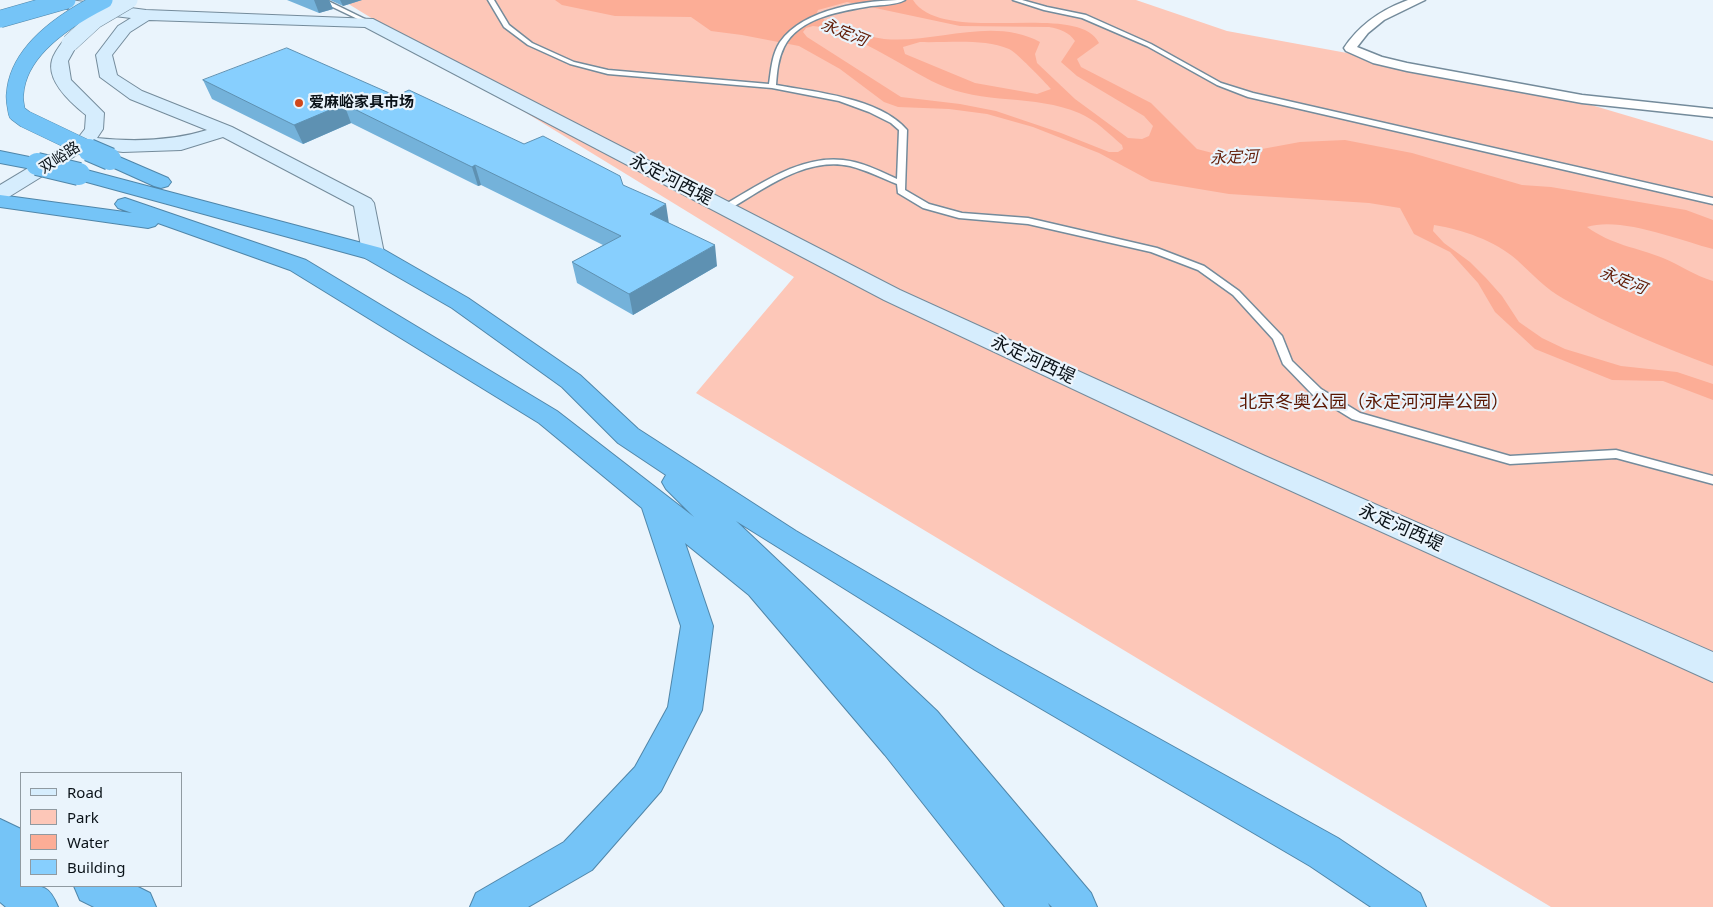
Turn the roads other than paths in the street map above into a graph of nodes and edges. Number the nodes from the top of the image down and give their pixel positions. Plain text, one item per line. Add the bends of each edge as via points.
1 (36, 0) edge
2 (56, 0) edge
3 (67, 0) edge
4 (104, 0) edge
5 (129, 0) edge
6 (321, 0) edge
7 (491, 0) edge
8 (902, 0) edge
9 (1016, 0) edge
10 (1419, 0) edge
11 (0, 10) edge
12 (146, 15) junction
13 (0, 19) edge
14 (368, 22) junction
15 (772, 86) junction
16 (1713, 113) edge
17 (225, 131) junction
18 (84, 142) junction
19 (0, 157) edge
20 (0, 168) edge
21 (30, 168) junction
22 (71, 178) junction
23 (901, 183) junction
24 (0, 194) edge
25 (0, 201) edge
26 (1713, 201) edge
27 (725, 208) junction
28 (236, 216) junction
29 (202, 230) junction
30 (373, 253) junction
31 (628, 436) junction
32 (1713, 480) edge
33 (654, 502) junction
34 (1713, 667) edge
35 (0, 838) edge
36 (20, 848) edge
37 (0, 877) edge
38 (96, 887) edge
39 (38, 907) edge
40 (136, 907) edge
41 (490, 907) edge
42 (1030, 907) edge
43 (1077, 907) edge
44 (1406, 907) edge

1 - 11 highway
2 - 12 street via 73,6
3 - 13 highway, bridge
4 - 28 highway, bridge via 51,25 28,41 12,58 2,78 4,96 17,113
5 - 18 street, 双峪路, bridge via 95,20 70,43 60,61 63,81 95,113 94,129
6 - 14 lane
7 - 15 lane via 506,26 530,44 572,62 608,72
8 - 15 lane via 860,6 802,25 782,45
9 - 26 lane via 1046,10 1084,16 1149,45 1219,84 1250,95
10 - 16 street via 1398,7 1368,24 1350,48 1378,60 1407,67 1582,99
12 - 14 street
12 - 17 street via 124,29 104,55 109,77 136,95
14 - 27 street, 永定河西堤
15 - 23 lane via 842,99 894,121 903,130
17 - 18 street via 181,144 123,146
17 - 30 street via 364,203
18 - 24 street, 双峪路
19 - 21 highway
20 - 21 highway
21 - 22 highway
22 - 28 highway
22 - 29 highway
23 - 27 lane via 835,162 800,168
23 - 32 lane via 901,191 926,206 962,216 1028,221 1154,250 1201,268 1236,293 1278,338 1287,362 1317,392 1356,416 1510,460 1616,454
25 - 29 highway
27 - 34 street, 永定河西堤 via 892,295 1255,463
28 - 30 highway
29 - 33 highway via 298,265 548,417
30 - 31 highway via 460,303 571,381
31 - 43 highway via 925,722
31 - 44 highway via 786,539 987,660 1324,852
33 - 41 highway via 697,626 685,710 648,780 578,856
33 - 42 highway via 760,586 898,743
35 - 36 highway
37 - 39 highway
38 - 40 highway

